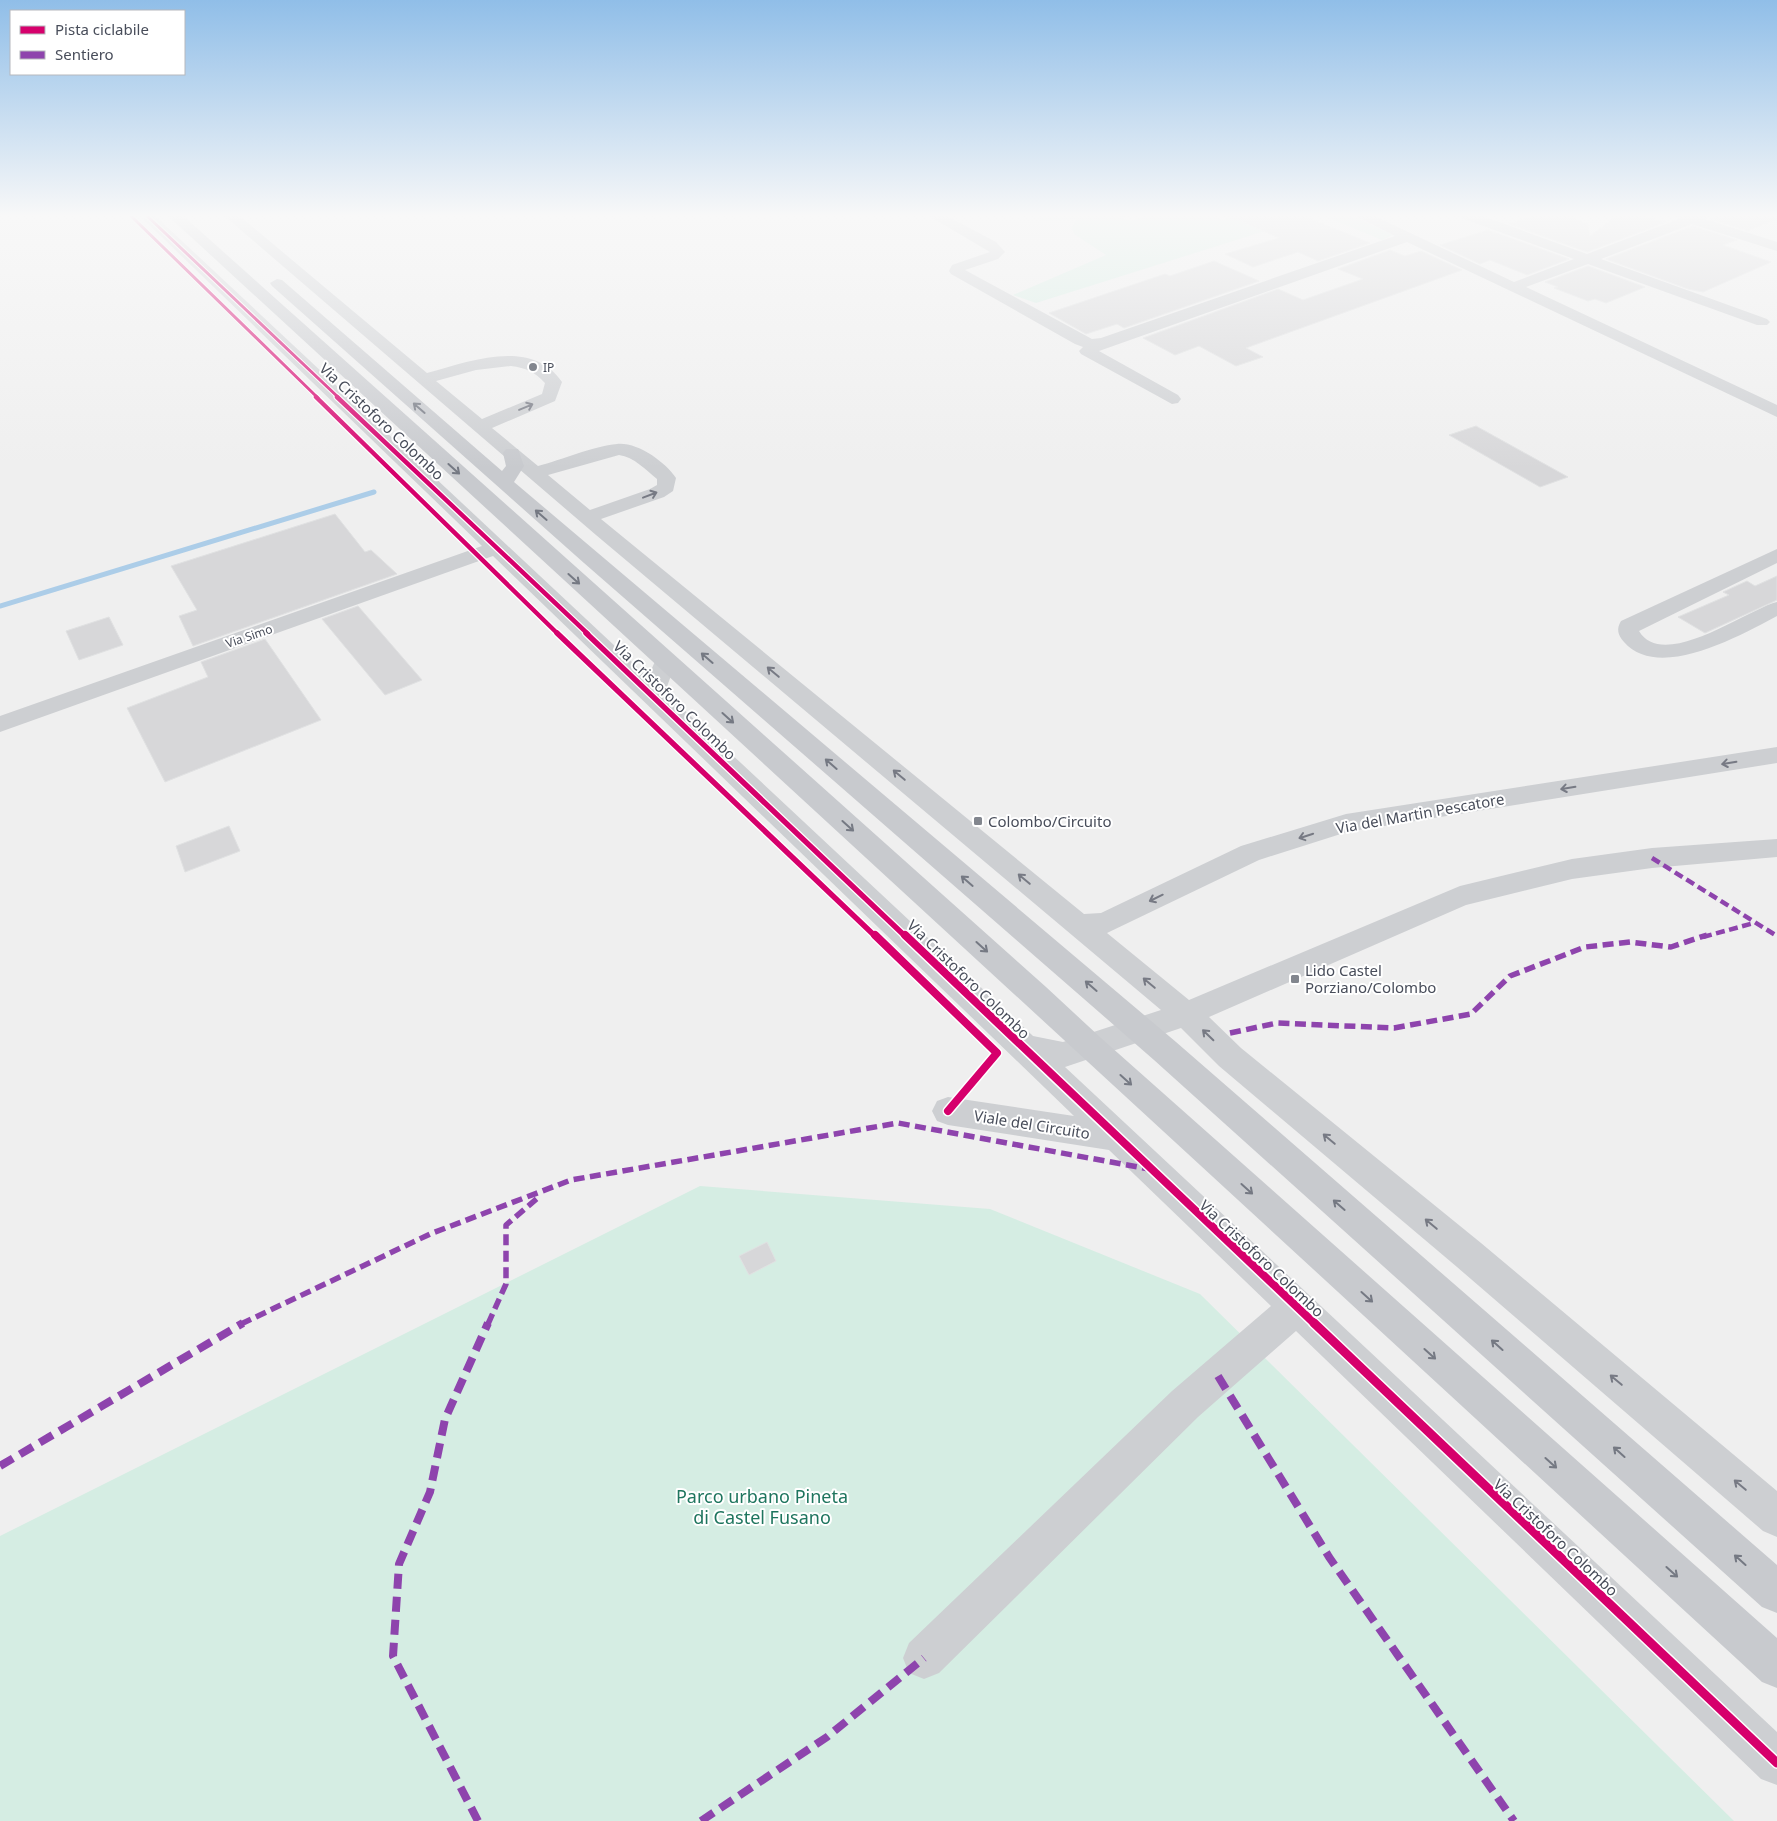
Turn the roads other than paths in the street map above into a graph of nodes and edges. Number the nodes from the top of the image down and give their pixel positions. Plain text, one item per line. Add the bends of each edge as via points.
1 (234, 298) edge
2 (265, 298) edge
3 (294, 298) edge
4 (328, 298) edge
5 (1004, 298) edge
6 (1232, 298) edge
7 (1537, 298) edge
8 (1697, 298) edge
9 (1762, 322) dead end
10 (1103, 343) junction
11 (424, 379) junction
12 (1172, 399) dead end
13 (1777, 412) edge
14 (481, 426) junction
15 (512, 453) junction
16 (535, 473) junction
17 (504, 482) junction
18 (587, 518) junction
19 (497, 548) junction
20 (1777, 554) edge
21 (1777, 608) edge
22 (666, 662) junction
23 (652, 695) junction
24 (0, 724) edge
25 (1777, 755) edge
26 (1777, 848) edge
27 (1080, 925) junction
28 (1186, 1014) junction
29 (1141, 1030) junction
30 (1022, 1047) junction
31 (1090, 1047) junction
32 (948, 1111) dead end
33 (1116, 1137) junction
34 (1296, 1308) junction
35 (1777, 1517) edge
36 (1777, 1592) edge
37 (924, 1658) dead end
38 (1777, 1667) edge
39 (1777, 1763) edge

1 - 19 street, Via Cristoforo Colombo
2 -> 22 main road, Via Cristoforo Colombo
17 -> 3 main road
4 - 11 street
5 - 10 street via 1081,341
6 - 10 street
7 - 13 street
8 - 9 street
10 - 12 street via 1087,352
11 - 14 street
14 -> 11 street via 549,397 554,382 550,375 526,360 506,360
14 - 15 street
15 - 16 street
15 - 17 main road via 515,466
16 - 18 street
18 -> 16 street via 657,493 666,488 667,478 639,455 618,449
29 -> 17 main road
27 -> 18 street
19 - 23 street, Via Cristoforo Colombo
19 - 24 street, Via Simo
20 - 21 street via 1630,626 1628,630 1639,644 1654,649 1683,650 1700,646
22 - 23 street
22 -> 31 main road, Via Cristoforo Colombo
23 - 30 street, Via Cristoforo Colombo
25 -> 27 street, Via del Martin Pescatore via 1346,823 1250,853 1105,923
26 - 28 street via 1652,858 1572,869 1460,896
28 -> 27 street
28 - 29 street
35 -> 28 street via 1230,1057
29 - 31 street
36 -> 29 main road
30 - 31 street via 1063,1055
30 - 33 street, Via Cristoforo Colombo
31 -> 38 main road, Via Cristoforo Colombo
32 - 33 street, Viale del Circuito
33 - 34 street, Via Cristoforo Colombo
34 - 37 street via 1185,1404
34 - 39 street, Via Cristoforo Colombo

